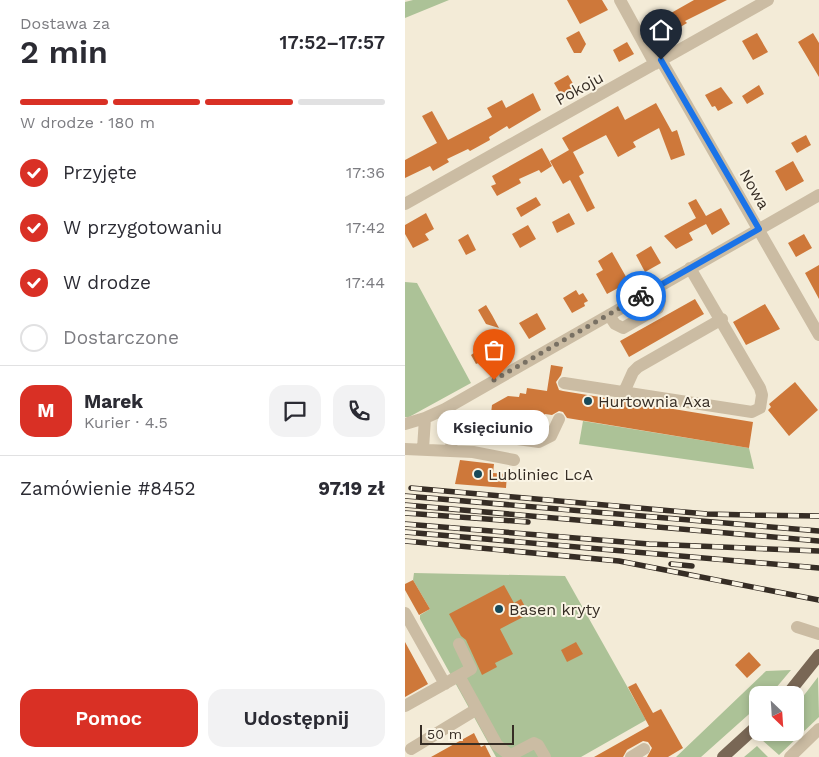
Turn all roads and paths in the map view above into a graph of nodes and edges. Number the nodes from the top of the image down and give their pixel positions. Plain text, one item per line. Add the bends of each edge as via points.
1 (620, 0) edge
2 (768, 0) edge
3 (658, 62) junction
4 (819, 195) edge
5 (405, 204) edge
6 (759, 229) junction
7 (690, 268) junction
8 (652, 290) junction
9 (609, 315) junction
10 (722, 319) junction
11 (819, 335) edge
12 (564, 383) dead end
13 (624, 392) junction
14 (445, 409) junction
15 (425, 418) junction
16 (559, 419) dead end
17 (453, 423) junction
18 (405, 424) edge
19 (405, 448) edge
20 (423, 449) junction
21 (451, 451) junction
22 (514, 460) dead end
23 (405, 613) edge
24 (797, 627) dead end
25 (819, 634) edge
26 (459, 644) dead end
27 (819, 656) edge
28 (459, 676) junction
29 (445, 684) junction
30 (794, 686) edge
31 (405, 706) edge
32 (477, 709) junction
33 (819, 729) edge
34 (749, 733) edge
35 (411, 749) dead end
36 (644, 750) dead end
37 (512, 756) edge
38 (545, 757) edge
39 (631, 757) edge
40 (723, 757) edge
41 (790, 757) edge

1 - 3 street, Nowa
2 - 3 street, Pokoju
3 - 5 street, Pokoju
3 - 6 street, Nowa
4 - 6 street
6 - 7 street
6 - 11 street, Nowa
7 - 8 street
7 - 10 street
8 - 9 street
8 - 9 street via 659,301 658,308 623,328 615,324
9 - 14 street
10 - 13 street via 638,367
10 - 13 street via 760,388 762,402 756,410 752,412
12 - 13 street
14 - 15 street
14 - 17 street
15 - 18 street
15 - 20 street
16 - 17 street via 551,436 539,442 475,433
17 - 21 street
19 - 20 street
20 - 21 street
21 - 22 street
23 - 29 street
24 - 25 street
26 - 28 street via 471,670
27 - 30 main road
28 - 29 street
28 - 32 street
29 - 31 street
32 - 35 street
32 - 37 street via 498,748
33 - 41 street
34 - 40 main road
36 - 39 street
37 - 38 street via 534,743

